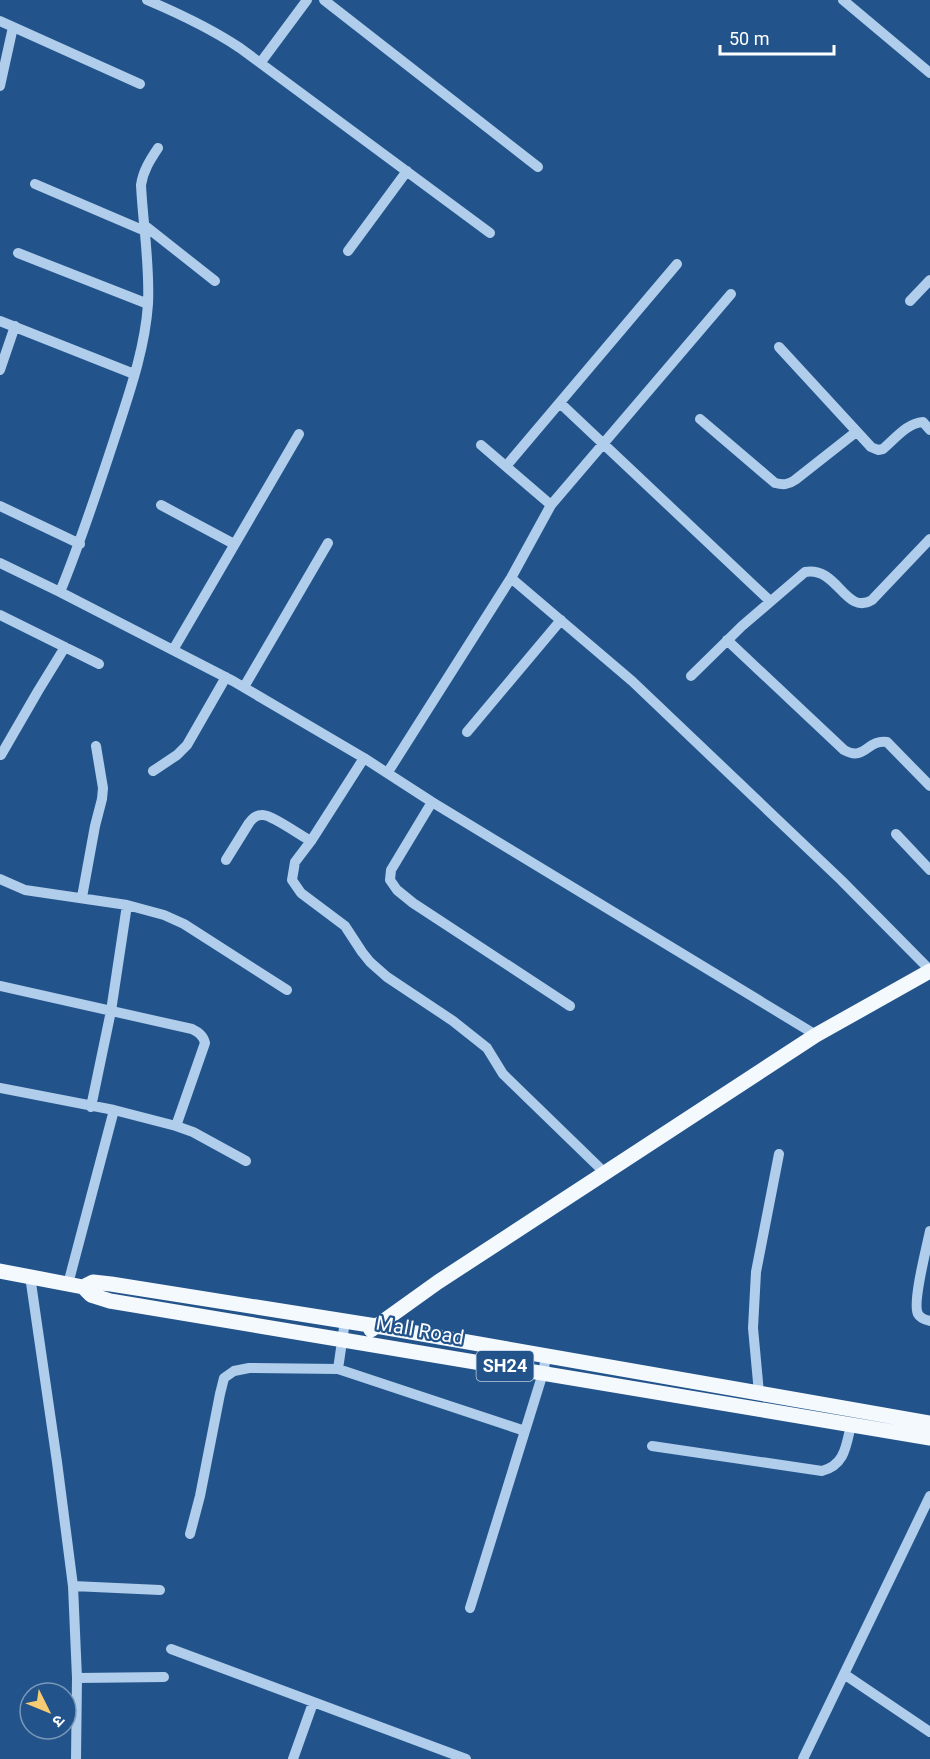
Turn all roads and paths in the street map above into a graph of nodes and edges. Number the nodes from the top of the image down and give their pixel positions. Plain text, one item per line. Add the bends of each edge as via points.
1 (147, 0) edge
2 (306, 0) edge
3 (324, 0) edge
4 (843, 0) edge
5 (0, 21) edge
6 (14, 27) junction
7 (261, 62) junction
8 (930, 73) edge
9 (140, 84) dead end
10 (0, 86) edge
11 (158, 148) dead end
12 (538, 167) dead end
13 (408, 171) junction
14 (35, 184) dead end
15 (144, 228) junction
16 (490, 233) dead end
17 (348, 251) dead end
18 (18, 252) dead end
19 (677, 264) dead end
20 (215, 280) dead end
21 (930, 280) edge
22 (731, 294) dead end
23 (910, 301) dead end
24 (148, 304) junction
25 (0, 321) edge
26 (15, 326) junction
27 (779, 347) dead end
28 (0, 370) edge
29 (134, 374) junction
30 (560, 403) junction
31 (700, 419) dead end
32 (930, 430) edge
33 (856, 432) junction
34 (299, 434) dead end
35 (603, 443) junction
36 (481, 445) dead end
37 (507, 465) junction
38 (161, 505) dead end
39 (551, 505) junction
40 (0, 506) edge
41 (930, 539) edge
42 (328, 543) dead end
43 (80, 544) junction
44 (234, 544) junction
45 (0, 563) edge
46 (511, 578) junction
47 (60, 592) junction
48 (770, 601) junction
49 (0, 615) edge
50 (561, 620) junction
51 (727, 640) junction
52 (65, 647) junction
53 (173, 650) junction
54 (99, 664) dead end
55 (690, 676) dead end
56 (226, 677) junction
57 (244, 687) junction
58 (467, 732) dead end
59 (96, 746) dead end
60 (1, 755) edge
61 (364, 758) junction
62 (153, 771) dead end
63 (388, 772) junction
64 (930, 786) edge
65 (432, 802) junction
66 (896, 834) dead end
67 (311, 841) junction
68 (226, 860) dead end
69 (930, 870) edge
70 (0, 879) edge
71 (82, 897) junction
72 (127, 905) junction
73 (930, 971) edge
74 (0, 986) edge
75 (287, 990) dead end
76 (570, 1006) dead end
77 (111, 1011) junction
78 (816, 1035) junction
79 (0, 1088) edge
80 (91, 1107) junction
81 (114, 1110) junction
82 (176, 1126) junction
83 (779, 1154) dead end
84 (246, 1161) dead end
85 (605, 1173) junction
86 (930, 1232) edge
87 (0, 1271) edge
88 (30, 1276) junction
89 (75, 1286) junction
90 (345, 1321) junction
91 (930, 1321) edge
92 (376, 1326) junction
93 (350, 1339) junction
94 (546, 1357) junction
95 (338, 1369) junction
96 (543, 1373) junction
97 (759, 1393) junction
98 (930, 1423) edge
99 (851, 1425) junction
100 (525, 1431) junction
101 (930, 1438) edge
102 (652, 1446) dead end
103 (930, 1496) edge
104 (190, 1534) dead end
105 (73, 1586) junction
106 (160, 1590) dead end
107 (470, 1608) dead end
108 (171, 1649) dead end
109 (844, 1674) junction
110 (164, 1677) dead end
111 (77, 1678) junction
112 (313, 1703) junction
113 (930, 1732) edge
114 (76, 1759) edge
115 (292, 1759) edge
116 (466, 1759) edge
117 (803, 1759) edge

1 - 7 street via 209,28
2 - 7 street
3 - 12 street
4 - 8 street
5 - 6 street
6 - 9 street
6 - 10 street
7 - 13 street
11 - 15 street via 142,176
13 - 16 street
13 - 17 street
14 - 15 street
15 - 20 street
15 - 24 street
18 - 24 street
19 - 30 street
21 - 23 street
22 - 35 street
24 - 29 street
25 - 26 street
26 - 28 street
26 - 29 street
27 - 33 street
29 - 43 street
30 - 35 street
30 - 37 street
31 - 33 street via 782,485 795,480
32 - 33 street via 923,422 916,423 878,450
34 - 44 street
35 - 39 street
35 - 48 street
36 - 37 street
37 - 39 street
38 - 44 street
39 - 46 street
40 - 43 street
41 - 48 street via 868,603 854,602 828,577 813,570 805,572
42 - 57 street
43 - 47 street
44 - 53 street
45 - 47 street
46 - 50 street
46 - 63 street
47 - 53 street
48 - 51 street
49 - 52 street
50 - 58 street
50 - 73 street via 632,681 841,880
51 - 55 street
51 - 64 street via 844,750 858,755 874,742 887,742
52 - 54 street
52 - 60 street
53 - 56 street
56 - 57 street
56 - 62 street via 187,745
57 - 61 street
59 - 71 street via 102,799
61 - 63 street
61 - 67 street
63 - 65 street
65 - 76 street via 391,870 390,880 413,903
65 - 78 street
66 - 69 street
67 - 68 street via 273,818 259,815 249,823
67 - 85 street via 295,862 292,880 301,893 345,926 370,962 387,977 487,1048 503,1074
70 - 71 street via 25,890
71 - 72 street
72 - 75 street via 184,924
72 - 77 street
73 - 78 main road
74 - 77 street
77 - 80 street
77 - 82 street via 192,1029 204,1039
78 - 85 main road
79 - 80 street
80 - 81 street
81 - 82 street
81 - 89 street
82 - 84 street
83 - 97 street via 756,1272 753,1328
85 - 92 main road
86 - 91 street via 916,1308 918,1314
87 - 88 main road, Mall Road / SH24
88 - 89 main road, Mall Road / SH24
88 - 105 street
89 - 90 main road, Mall Road / SH24 via 111,1284
89 - 93 main road, Mall Road / SH24 via 110,1301
90 - 92 main road, Mall Road / SH24
90 - 93 street
92 - 93 main road
92 - 94 main road, Mall Road / SH24
93 - 95 street
93 - 96 main road, Mall Road / SH24
94 - 96 street
94 - 97 main road, Mall Road / SH24
95 - 100 street
95 - 104 street via 249,1368 224,1378
96 - 99 main road, Mall Road / SH24
96 - 100 street
97 - 98 main road, Mall Road / SH24
99 - 101 main road, Mall Road / SH24
99 - 102 street via 838,1463 822,1471
100 - 107 street
103 - 109 street
105 - 106 street
105 - 111 street
108 - 112 street
109 - 113 street
109 - 117 street
110 - 111 street
111 - 114 street
112 - 115 street
112 - 116 street

